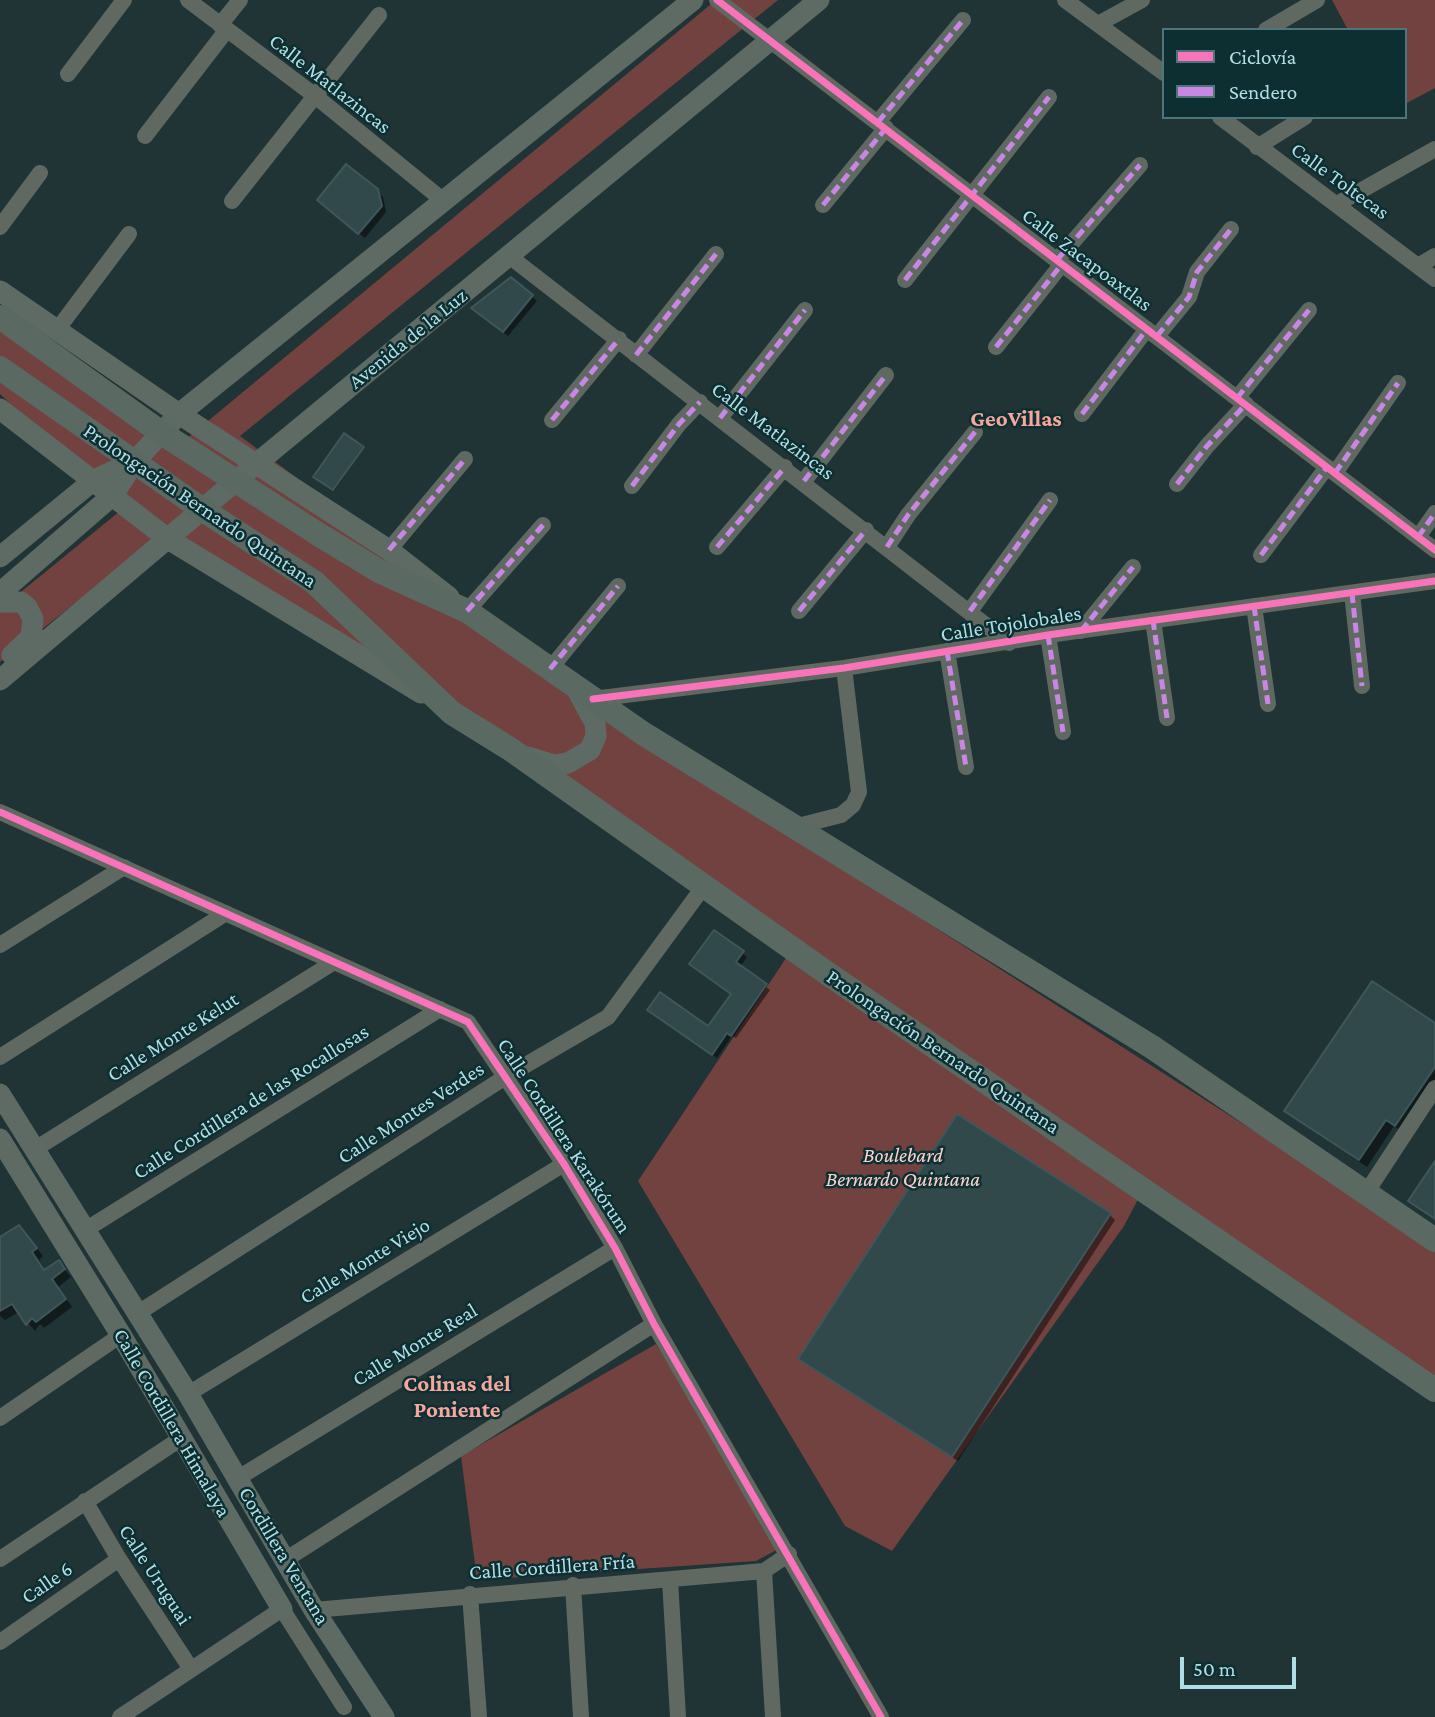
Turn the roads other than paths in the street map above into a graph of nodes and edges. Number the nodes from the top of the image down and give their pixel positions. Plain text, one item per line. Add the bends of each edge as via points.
1 (124, 0) edge
2 (188, 0) edge
3 (240, 0) edge
4 (693, 0) edge
5 (717, 0) edge
6 (819, 0) edge
7 (1065, 0) edge
8 (1142, 0) edge
9 (1317, 0) edge
10 (379, 15) dead end
11 (963, 20) dead end
12 (1098, 24) junction
13 (223, 28) junction
14 (1269, 28) edge
15 (770, 40) junction
16 (1162, 72) edge
17 (68, 74) dead end
18 (314, 95) junction
19 (1049, 97) dead end
20 (1222, 119) edge
21 (1302, 119) edge
22 (882, 125) junction
23 (145, 136) dead end
24 (1257, 147) junction
25 (1435, 149) edge
26 (1140, 165) dead end
27 (40, 173) dead end
28 (974, 196) junction
29 (232, 201) dead end
30 (445, 202) junction
31 (1337, 204) junction
32 (823, 205) dead end
33 (0, 227) edge
34 (1231, 229) dead end
35 (129, 234) dead end
36 (716, 254) dead end
37 (509, 256) junction
38 (1435, 256) edge
39 (1060, 262) junction
40 (1418, 266) junction
41 (1435, 279) edge
42 (905, 280) dead end
43 (0, 291) edge
44 (805, 310) dead end
45 (1309, 310) dead end
46 (0, 317) edge
47 (57, 330) junction
48 (1152, 332) junction
49 (619, 339) junction
50 (996, 347) dead end
51 (636, 355) junction
52 (0, 368) edge
53 (886, 375) dead end
54 (1398, 383) dead end
55 (1242, 401) junction
56 (700, 402) junction
57 (0, 408) edge
58 (179, 414) junction
59 (1083, 414) dead end
60 (720, 418) junction
61 (552, 420) dead end
62 (975, 432) dead end
63 (163, 433) junction
64 (466, 459) dead end
65 (135, 461) junction
66 (256, 464) junction
67 (785, 467) junction
68 (1331, 470) junction
69 (94, 480) junction
70 (236, 481) junction
71 (804, 481) junction
72 (1177, 484) dead end
73 (632, 486) dead end
74 (113, 495) junction
75 (1050, 500) dead end
76 (203, 510) junction
77 (1435, 513) edge
78 (543, 525) dead end
79 (866, 530) junction
80 (1418, 537) junction
81 (168, 540) junction
82 (717, 547) dead end
83 (887, 547) junction
84 (389, 550) junction
85 (1435, 550) edge
86 (1261, 555) dead end
87 (0, 557) edge
88 (1133, 567) dead end
89 (1435, 581) edge
90 (618, 586) dead end
91 (0, 593) edge
92 (1352, 593) junction
93 (0, 601) edge
94 (1254, 606) junction
95 (467, 611) junction
96 (799, 611) dead end
97 (970, 611) junction
98 (1153, 621) junction
99 (1081, 631) junction
100 (1048, 635) junction
101 (1009, 643) junction
102 (947, 651) junction
103 (0, 666) edge
104 (844, 668) junction
105 (550, 669) junction
106 (0, 680) edge
107 (1362, 686) dead end
108 (584, 694) junction
109 (1268, 704) dead end
110 (452, 713) junction
111 (1167, 718) dead end
112 (1063, 732) dead end
113 (510, 749) junction
114 (966, 767) dead end
115 (4, 818) edge
116 (794, 827) junction
117 (124, 867) junction
118 (704, 886) junction
119 (226, 913) junction
120 (0, 945) edge
121 (334, 962) junction
122 (440, 1009) junction
123 (0, 1057) edge
124 (507, 1076) junction
125 (1435, 1088) edge
126 (0, 1094) edge
127 (0, 1139) edge
128 (35, 1149) junction
129 (564, 1164) junction
130 (1366, 1193) junction
131 (85, 1230) junction
132 (1435, 1240) edge
133 (615, 1248) junction
134 (138, 1313) junction
135 (654, 1324) junction
136 (121, 1335) junction
137 (1435, 1391) edge
138 (188, 1394) junction
139 (0, 1418) edge
140 (180, 1440) junction
141 (237, 1478) junction
142 (86, 1502) junction
143 (789, 1554) junction
144 (0, 1559) edge
145 (119, 1559) junction
146 (285, 1560) junction
147 (764, 1571) junction
148 (670, 1580) junction
149 (573, 1585) junction
150 (470, 1594) junction
151 (282, 1609) junction
152 (314, 1609) junction
153 (0, 1642) edge
154 (191, 1669) junction
155 (866, 1693) junction
156 (344, 1707) dead end
157 (120, 1717) edge
158 (384, 1717) edge
159 (480, 1717) edge
160 (581, 1717) edge
161 (678, 1717) edge
162 (773, 1717) edge
163 (867, 1717) edge
164 (881, 1717) edge

1 - 17 street
2 - 13 street, Calle Matlazincas
3 - 13 street
4 - 30 main road
5 - 15 street, Calle Zacapoaxtlas
6 - 15 main road, Avenida de la Luz
7 - 12 street
8 - 12 street
9 - 14 street
10 - 18 street
11 - 22 street
12 - 16 street
13 - 18 street, Calle Matlazincas
13 - 23 street
15 - 22 street, Calle Zacapoaxtlas
15 - 37 main road, Avenida de la Luz
18 - 29 street
18 - 30 street, Calle Matlazincas
19 - 28 street
20 - 24 street, Calle Toltecas
21 - 24 street
22 - 28 street, Calle Zacapoaxtlas
22 - 32 street
24 - 31 street, Calle Toltecas
25 - 31 street
26 - 39 street
27 - 33 street
28 - 39 street, Calle Zacapoaxtlas
28 - 42 street
30 - 58 main road
31 - 40 street, Calle Toltecas
34 - 48 street via 1197,272 1189,297
35 - 47 street
36 - 51 street
37 - 49 street, Calle Matlazincas
37 - 66 main road, Avenida de la Luz
38 - 40 street
39 - 48 street, Calle Zacapoaxtlas
39 - 50 street
40 - 41 street, Calle Toltecas
43 - 47 main road, Prolongación Bernardo Quintana
44 - 60 street
45 - 55 street
46 - 63 main road, Prolongación Bernardo Quintana
47 - 58 main road, Prolongación Bernardo Quintana
48 - 55 street, Calle Zacapoaxtlas
48 - 59 street
49 - 51 street, Calle Matlazincas
49 - 61 street
51 - 56 street, Calle Matlazincas
52 - 65 main road, Prolongación Bernardo Quintana
53 - 71 street
54 - 68 street
55 - 68 street, Calle Zacapoaxtlas
55 - 72 street
56 - 60 street, Calle Matlazincas
56 - 73 street
57 - 69 main road, Prolongación Bernardo Quintana
58 - 63 main road
58 - 66 main road, Prolongación Bernardo Quintana
60 - 67 street, Calle Matlazincas
62 - 83 street
63 - 65 main road
63 - 70 main road, Prolongación Bernardo Quintana
64 - 84 street
65 - 69 main road
65 - 74 main road
65 - 76 main road, Prolongación Bernardo Quintana
66 - 70 main road, Avenida de la Luz
66 - 84 main road, Prolongación Bernardo Quintana
67 - 71 street, Calle Matlazincas
67 - 82 street
68 - 80 street, Calle Zacapoaxtlas
68 - 86 street
69 - 74 main road, Prolongación Bernardo Quintana
69 - 87 main road
70 - 76 main road, Avenida de la Luz
70 - 95 main road, Prolongación Bernardo Quintana via 379,571
71 - 79 street, Calle Matlazincas
74 - 81 main road, Prolongación Bernardo Quintana
74 - 91 main road
75 - 97 street
76 - 81 main road, Avenida de la Luz
76 - 110 main road, Prolongación Bernardo Quintana via 314,582
77 - 80 street
78 - 95 street
79 - 83 street, Calle Matlazincas
79 - 96 street
80 - 85 street, Calle Zacapoaxtlas
81 - 106 main road, Avenida de la Luz
81 - 110 main road, Prolongación Bernardo Quintana
83 - 97 street, Calle Matlazincas
84 - 95 main road, Prolongación Bernardo Quintana
88 - 99 street
89 - 92 street, Calle Tojolobales
90 - 105 street
92 - 94 street, Calle Tojolobales
92 - 107 street
93 - 103 main road via 27,607 34,628 26,644
94 - 98 street, Calle Tojolobales
94 - 109 street
95 - 105 main road, Prolongación Bernardo Quintana
97 - 101 street, Calle Matlazincas
98 - 99 street, Calle Tojolobales
98 - 111 street
99 - 100 street, Calle Tojolobales
100 - 101 street, Calle Tojolobales
100 - 112 street
101 - 102 street, Calle Tojolobales
102 - 104 street, Calle Tojolobales
102 - 114 street
104 - 108 street, Calle Tojolobales
104 - 116 street via 859,792 841,815
105 - 108 main road, Prolongación Bernardo Quintana
108 - 113 main road via 595,723 590,750 568,763 554,765
108 - 116 main road, Prolongación Bernardo Quintana
110 - 113 main road, Prolongación Bernardo Quintana
113 - 118 main road, Prolongación Bernardo Quintana
115 - 117 street, Calle Cordillera Karakórum
116 - 130 main road, Prolongación Bernardo Quintana via 1152,1047
117 - 119 street, Calle Cordillera Karakórum
117 - 120 street
118 - 124 street, Calle Montes Verdes via 608,1017
118 - 137 main road, Prolongación Bernardo Quintana
119 - 121 street, Calle Cordillera Karakórum
119 - 123 street
121 - 122 street, Calle Cordillera Karakórum
121 - 128 street, Calle Monte Kelut
122 - 124 street, Calle Cordillera Karakórum via 468,1022
122 - 131 street, Calle Cordillera de las Rocallosas
124 - 129 street, Calle Cordillera Karakórum
124 - 134 street, Calle Montes Verdes
125 - 130 street
126 - 128 main road, Calle Cordillera Himalaya
127 - 136 main road, Calle Cordillera Himalaya
128 - 131 main road, Calle Cordillera Himalaya
129 - 133 street, Calle Cordillera Karakórum
129 - 138 street, Calle Monte Viejo
130 - 132 main road, Prolongación Bernardo Quintana
131 - 134 main road, Calle Cordillera Himalaya
133 - 135 street, Calle Cordillera Karakórum
133 - 141 street, Calle Monte Real
134 - 138 main road, Calle Cordillera Himalaya
135 - 143 street, Calle Cordillera Karakórum
135 - 146 street
136 - 139 street
136 - 140 main road, Calle Cordillera Himalaya
138 - 141 main road, Cordillera Ventana
140 - 142 street
140 - 151 main road, Calle Cordillera Himalaya
141 - 146 main road, Cordillera Ventana
142 - 144 street
142 - 145 street, Calle Uruguai
143 - 147 street, Calle Cordillera Fría
143 - 155 street, Calle Cordillera Karakórum
145 - 153 street, Calle 6
145 - 154 street, Calle Uruguai
146 - 152 main road, Cordillera Ventana
147 - 148 street, Calle Cordillera Fría
147 - 162 street
148 - 149 street, Calle Cordillera Fría
148 - 161 street
149 - 150 street, Calle Cordillera Fría
149 - 160 street
150 - 152 street, Calle Cordillera Fría
150 - 159 street
151 - 154 street
151 - 156 street, Calle Cordillera Himalaya
152 - 158 main road, Cordillera Ventana
154 - 157 street
155 - 163 street
155 - 164 street, Calle Cordillera Karakórum

